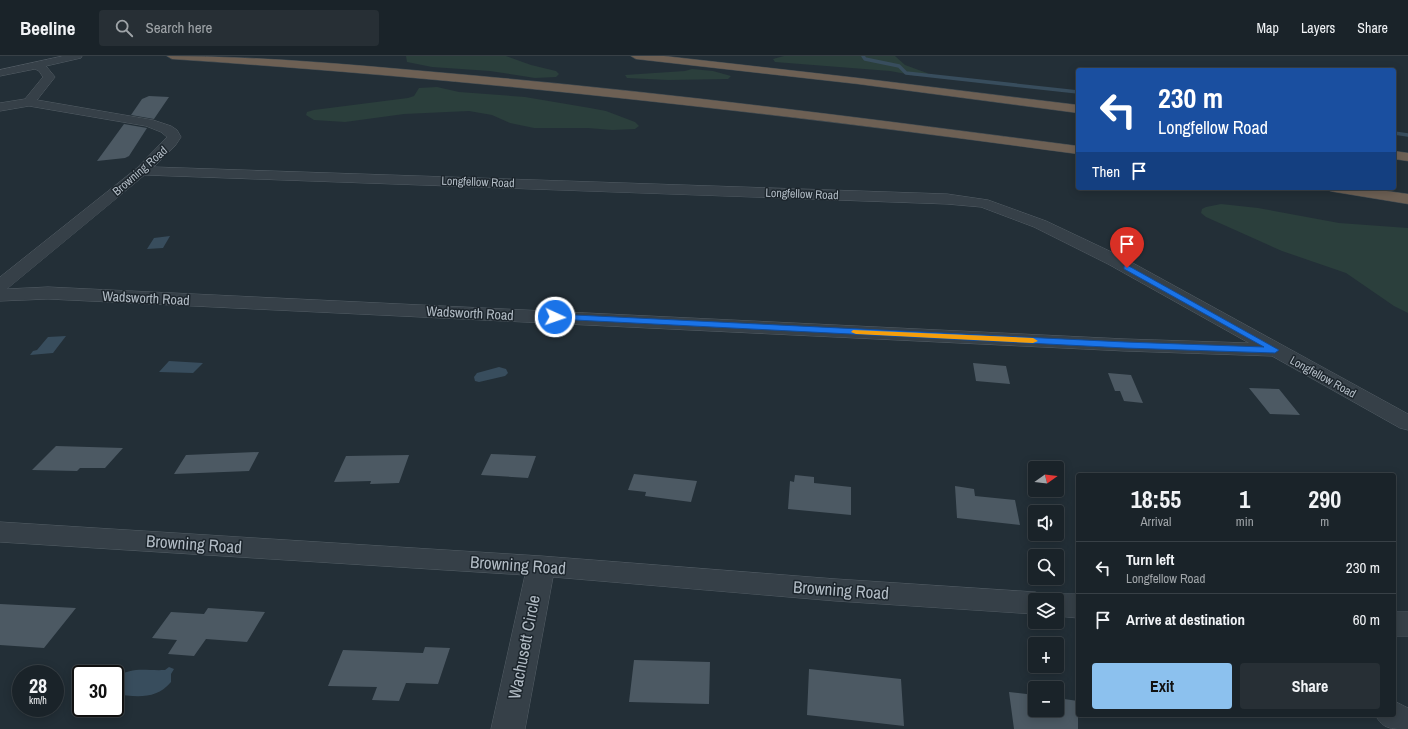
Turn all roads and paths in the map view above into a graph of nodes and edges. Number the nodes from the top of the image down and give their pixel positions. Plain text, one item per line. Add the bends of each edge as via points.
1 (77, 56) edge
2 (172, 56) edge
3 (636, 56) edge
4 (36, 65) junction
5 (0, 73) edge
6 (29, 102) junction
7 (0, 107) edge
8 (1076, 109) edge
9 (1076, 150) edge
10 (1396, 155) edge
11 (1408, 157) edge
12 (142, 171) junction
13 (1348, 190) edge
14 (1408, 199) edge
15 (0, 286) edge
16 (0, 295) edge
17 (1275, 350) junction
18 (1408, 423) edge
19 (0, 532) edge
20 (541, 566) junction
21 (1028, 603) edge
22 (1064, 605) edge
23 (1076, 606) edge
24 (1396, 624) edge
25 (1408, 624) edge
26 (1394, 717) edge
27 (1408, 728) edge
28 (508, 729) edge

1 - 4 street
2 - 9 highway via 612,92
3 - 8 highway
4 - 5 street
4 - 6 street via 49,77
6 - 7 street, Browning Road
6 - 12 street, Browning Road via 149,123 166,129 173,134 173,139
10 - 11 highway
12 - 15 street, Browning Road
12 - 17 street, Longfellow Road via 977,202 1026,218 1114,260
13 - 14 highway
16 - 17 street, Wadsworth Road via 56,293
17 - 18 street, Longfellow Road
19 - 20 street, Browning Road
20 - 21 street, Browning Road
20 - 28 street, Wachusett Circle
22 - 23 street
24 - 25 street
26 - 27 street

